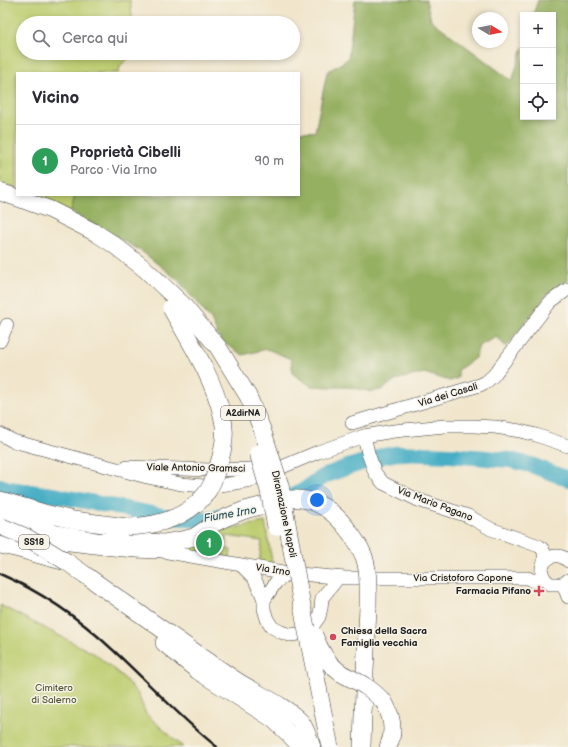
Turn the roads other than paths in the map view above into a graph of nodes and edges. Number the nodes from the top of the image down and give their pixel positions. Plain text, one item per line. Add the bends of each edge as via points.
1 (0, 192) edge
2 (0, 203) edge
3 (564, 292) edge
4 (171, 308) junction
5 (7, 325) dead end
6 (0, 341) edge
7 (352, 423) dead end
8 (0, 434) edge
9 (364, 436) junction
10 (568, 446) edge
11 (280, 485) junction
12 (0, 500) edge
13 (0, 514) edge
14 (0, 522) edge
15 (0, 526) edge
16 (49, 530) junction
17 (0, 537) edge
18 (103, 541) junction
19 (0, 544) edge
20 (168, 552) junction
21 (568, 561) edge
22 (67, 562) junction
23 (544, 563) junction
24 (242, 566) junction
25 (288, 573) junction
26 (311, 575) junction
27 (544, 577) junction
28 (338, 578) junction
29 (380, 578) joint
30 (566, 582) edge
31 (568, 597) edge
32 (322, 598) junction
33 (264, 600) junction
34 (127, 605) junction
35 (311, 743) edge
36 (330, 747) edge
37 (362, 747) edge
38 (388, 747) edge

1 - 11 highway, Diramazione Napoli / A2dirNA, bridge via 51,210 96,233 145,269 182,304 218,347 248,396 262,429
2 - 4 highway, Diramazione Napoli / A2dirNA via 46,219 92,243 137,275
3 - 7 main road, Via dei Casali via 550,302 486,382
4 - 12 highway, bridge via 206,370 225,428 224,448 214,480 204,496 192,508 173,519 141,527 73,520
4 - 35 highway, Diramazione Napoli / A2dirNA, bridge via 216,365 242,409 252,434 268,491
5 - 6 main road
8 - 9 main road, Viale Antonio Gramsci via 13,441 147,477 204,486 251,480
9 - 10 main road, Viale Antonio Gramsci via 394,430 445,426 495,427 520,431
9 - 23 main road, Via Mario Pagano via 375,473 382,482 418,500 468,516 491,529 539,546 543,549
11 - 36 highway, Diramazione Napoli / A2dirNA, bridge
11 - 38 highway, bridge via 286,490 317,645 338,670 366,686 384,702 390,712 392,723
13 - 16 highway
14 - 16 main road, Via Irno
15 - 22 highway, SS18, bridge via 26,537
16 - 18 main road, Via Irno
17 - 20 main road, Via Irno via 89,547
18 - 20 main road, Via Irno
18 - 37 highway, bridge via 135,540 163,543 186,539 194,537 227,517 282,499 313,501 327,508 340,520 357,543 366,563 368,607
19 - 22 highway
20 - 24 main road, Via Irno
21 - 23 main road via 563,557 554,556
22 - 34 highway, SS18
23 - 27 main road
24 - 25 main road, Via Irno
24 - 33 main road via 254,578
25 - 26 main road, Via Irno
25 - 33 main road via 276,582
26 - 28 main road, Via Irno
26 - 32 main road
27 - 29 main road, Via Cristoforo Capone via 534,581 528,578
27 - 30 main road via 550,584
28 - 29 main road, Via Irno
28 - 32 main road
30 - 31 main road
32 - 33 main road via 319,617 307,630 299,634 281,632 272,627 266,619
34 - 35 highway via 157,637 198,671 273,719 289,734
34 - 35 highway via 241,683 286,709 302,724

